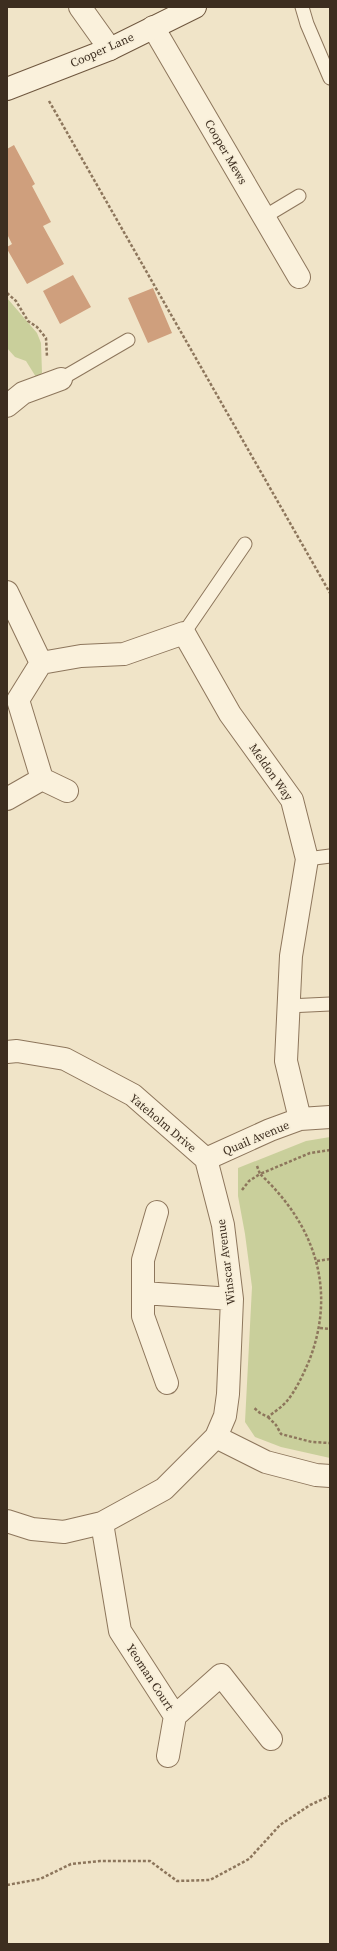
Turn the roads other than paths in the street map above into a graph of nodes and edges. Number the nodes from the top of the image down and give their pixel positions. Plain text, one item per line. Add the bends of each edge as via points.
1 (80, 7) edge
2 (195, 7) edge
3 (302, 7) edge
4 (153, 26) junction
5 (110, 49) junction
6 (330, 78) edge
7 (7, 89) edge
8 (299, 196) dead end
9 (264, 217) junction
10 (299, 277) dead end
11 (128, 340) dead end
12 (55, 382) joint
13 (7, 406) edge
14 (245, 544) dead end
15 (7, 592) edge
16 (184, 632) junction
17 (41, 663) junction
18 (13, 699) edge
19 (42, 778) junction
20 (67, 791) dead end
21 (7, 799) edge
22 (330, 856) edge
23 (307, 859) junction
24 (330, 1004) edge
25 (288, 1006) junction
26 (7, 1052) edge
27 (330, 1117) edge
28 (300, 1120) junction
29 (206, 1159) junction
30 (157, 1212) dead end
31 (143, 1293) junction
32 (232, 1299) junction
33 (167, 1383) dead end
34 (216, 1437) junction
35 (330, 1476) edge
36 (7, 1521) edge
37 (102, 1523) junction
38 (175, 1716) junction
39 (271, 1739) dead end
40 (168, 1756) dead end

1 - 5 street
2 - 4 street, Cooper Lane
3 - 6 lane
4 - 5 street, Cooper Lane
4 - 9 street, Cooper Mews
5 - 7 street, Cooper Lane
8 - 9 lane
9 - 10 street, Cooper Mews
11 - 12 lane
12 - 13 street via 23,393
14 - 16 lane
15 - 17 street
16 - 17 street via 124,654 81,656
16 - 23 street, Meldon Way via 230,714 292,800
17 - 18 street
18 - 19 street
19 - 20 street
19 - 21 street
22 - 23 lane
23 - 25 street, Meldon Way via 291,956
24 - 25 lane
25 - 28 street, Meldon Way via 286,1060
26 - 29 street, Yateholm Drive via 16,1051 65,1059 133,1095
27 - 28 street, Quail Avenue
28 - 29 street, Quail Avenue via 270,1130
29 - 32 street, Winscar Avenue via 223,1225
30 - 31 street via 143,1260
31 - 32 street
31 - 33 street via 143,1316
32 - 34 street, Winscar Avenue via 228,1394 225,1416
34 - 35 street via 266,1462 316,1475
34 - 37 street, Winscar Avenue via 164,1489
36 - 37 street, Winscar Avenue via 32,1530 64,1532
37 - 38 street, Yeoman Court via 120,1631
38 - 39 street, Yeoman Court via 221,1675
38 - 40 street

